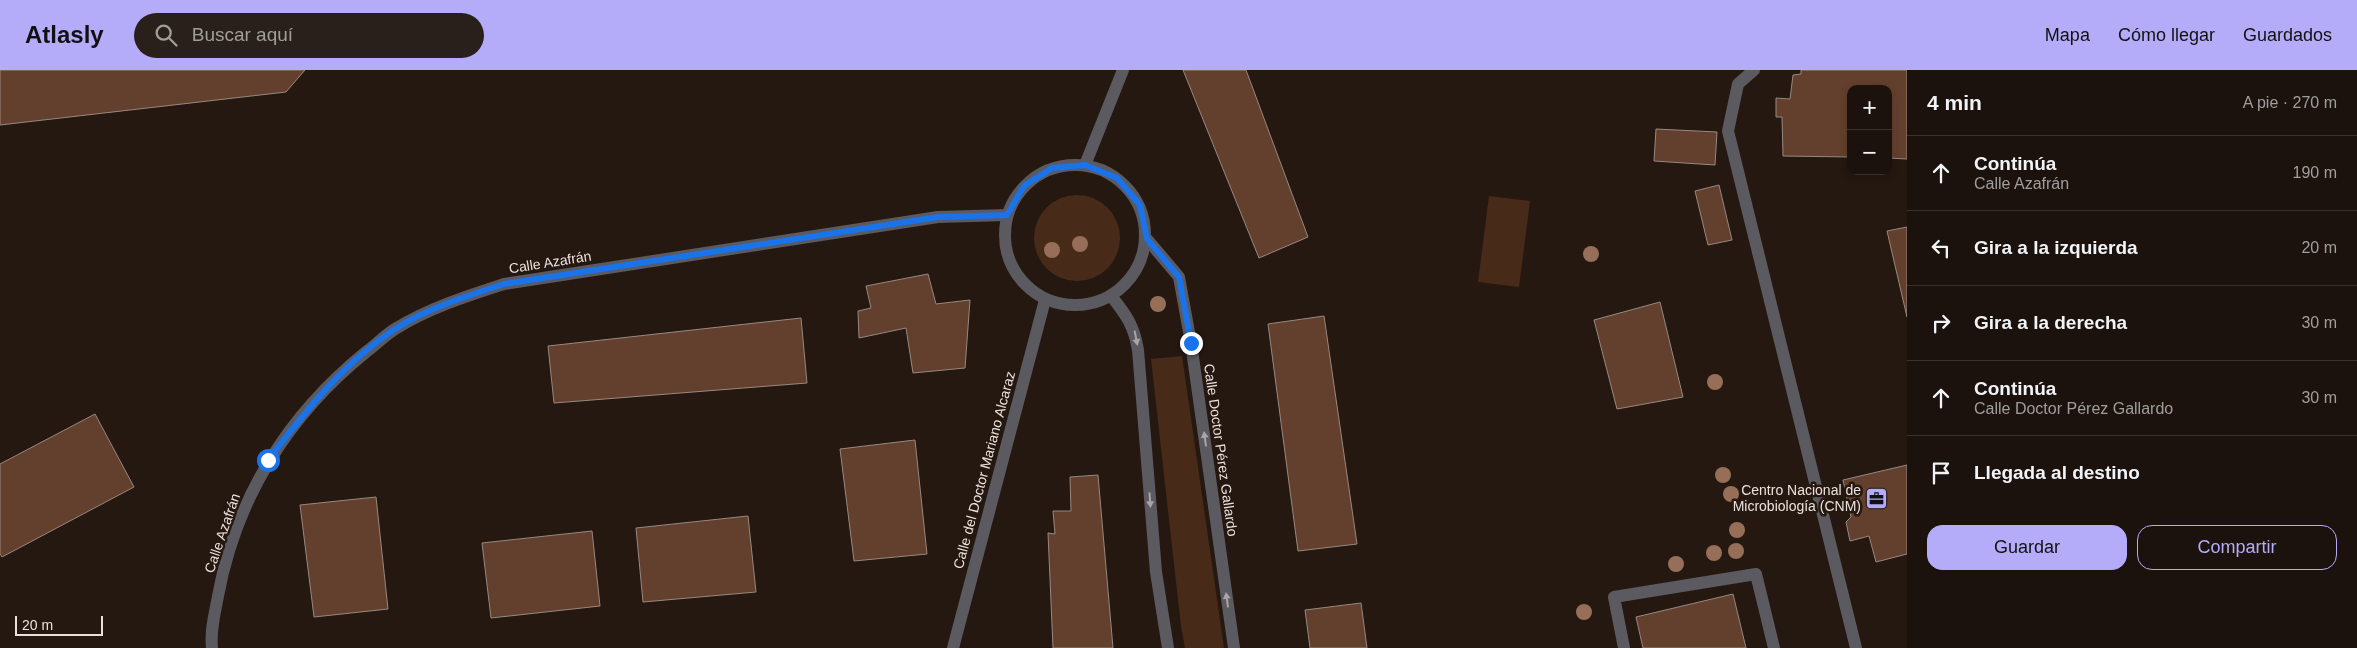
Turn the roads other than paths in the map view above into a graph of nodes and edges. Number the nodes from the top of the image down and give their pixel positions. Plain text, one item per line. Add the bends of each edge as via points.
1 (1123, 70) edge
2 (1754, 70) edge
3 (1085, 165) junction
4 (1007, 215) junction
5 (1147, 239) junction
6 (1112, 297) junction
7 (1045, 300) junction
8 (212, 648) edge
9 (953, 648) edge
10 (1168, 648) edge
11 (1234, 648) edge
12 (1624, 648) edge
13 (1774, 648) edge
14 (1856, 648) edge

1 - 3 street
2 - 14 street via 1738,84 1728,131
3 - 4 street via 1052,168 1045,172 1024,186
3 - 5 street via 1117,178 1140,205
4 - 7 street via 1005,248 1019,279
4 - 8 street, Calle Azafrán via 938,217 504,284 446,303 395,329 346,369 302,414 268,460 243,510 221,578 211,636
5 - 6 street via 1137,272
11 -> 5 street, Calle Doctor Pérez Gallardo via 1179,277
6 - 7 street via 1079,306
6 -> 10 street via 1135,330 1156,572
7 - 9 street, Calle del Doctor Mariano Alcaraz
12 - 13 street via 1614,597 1756,574

